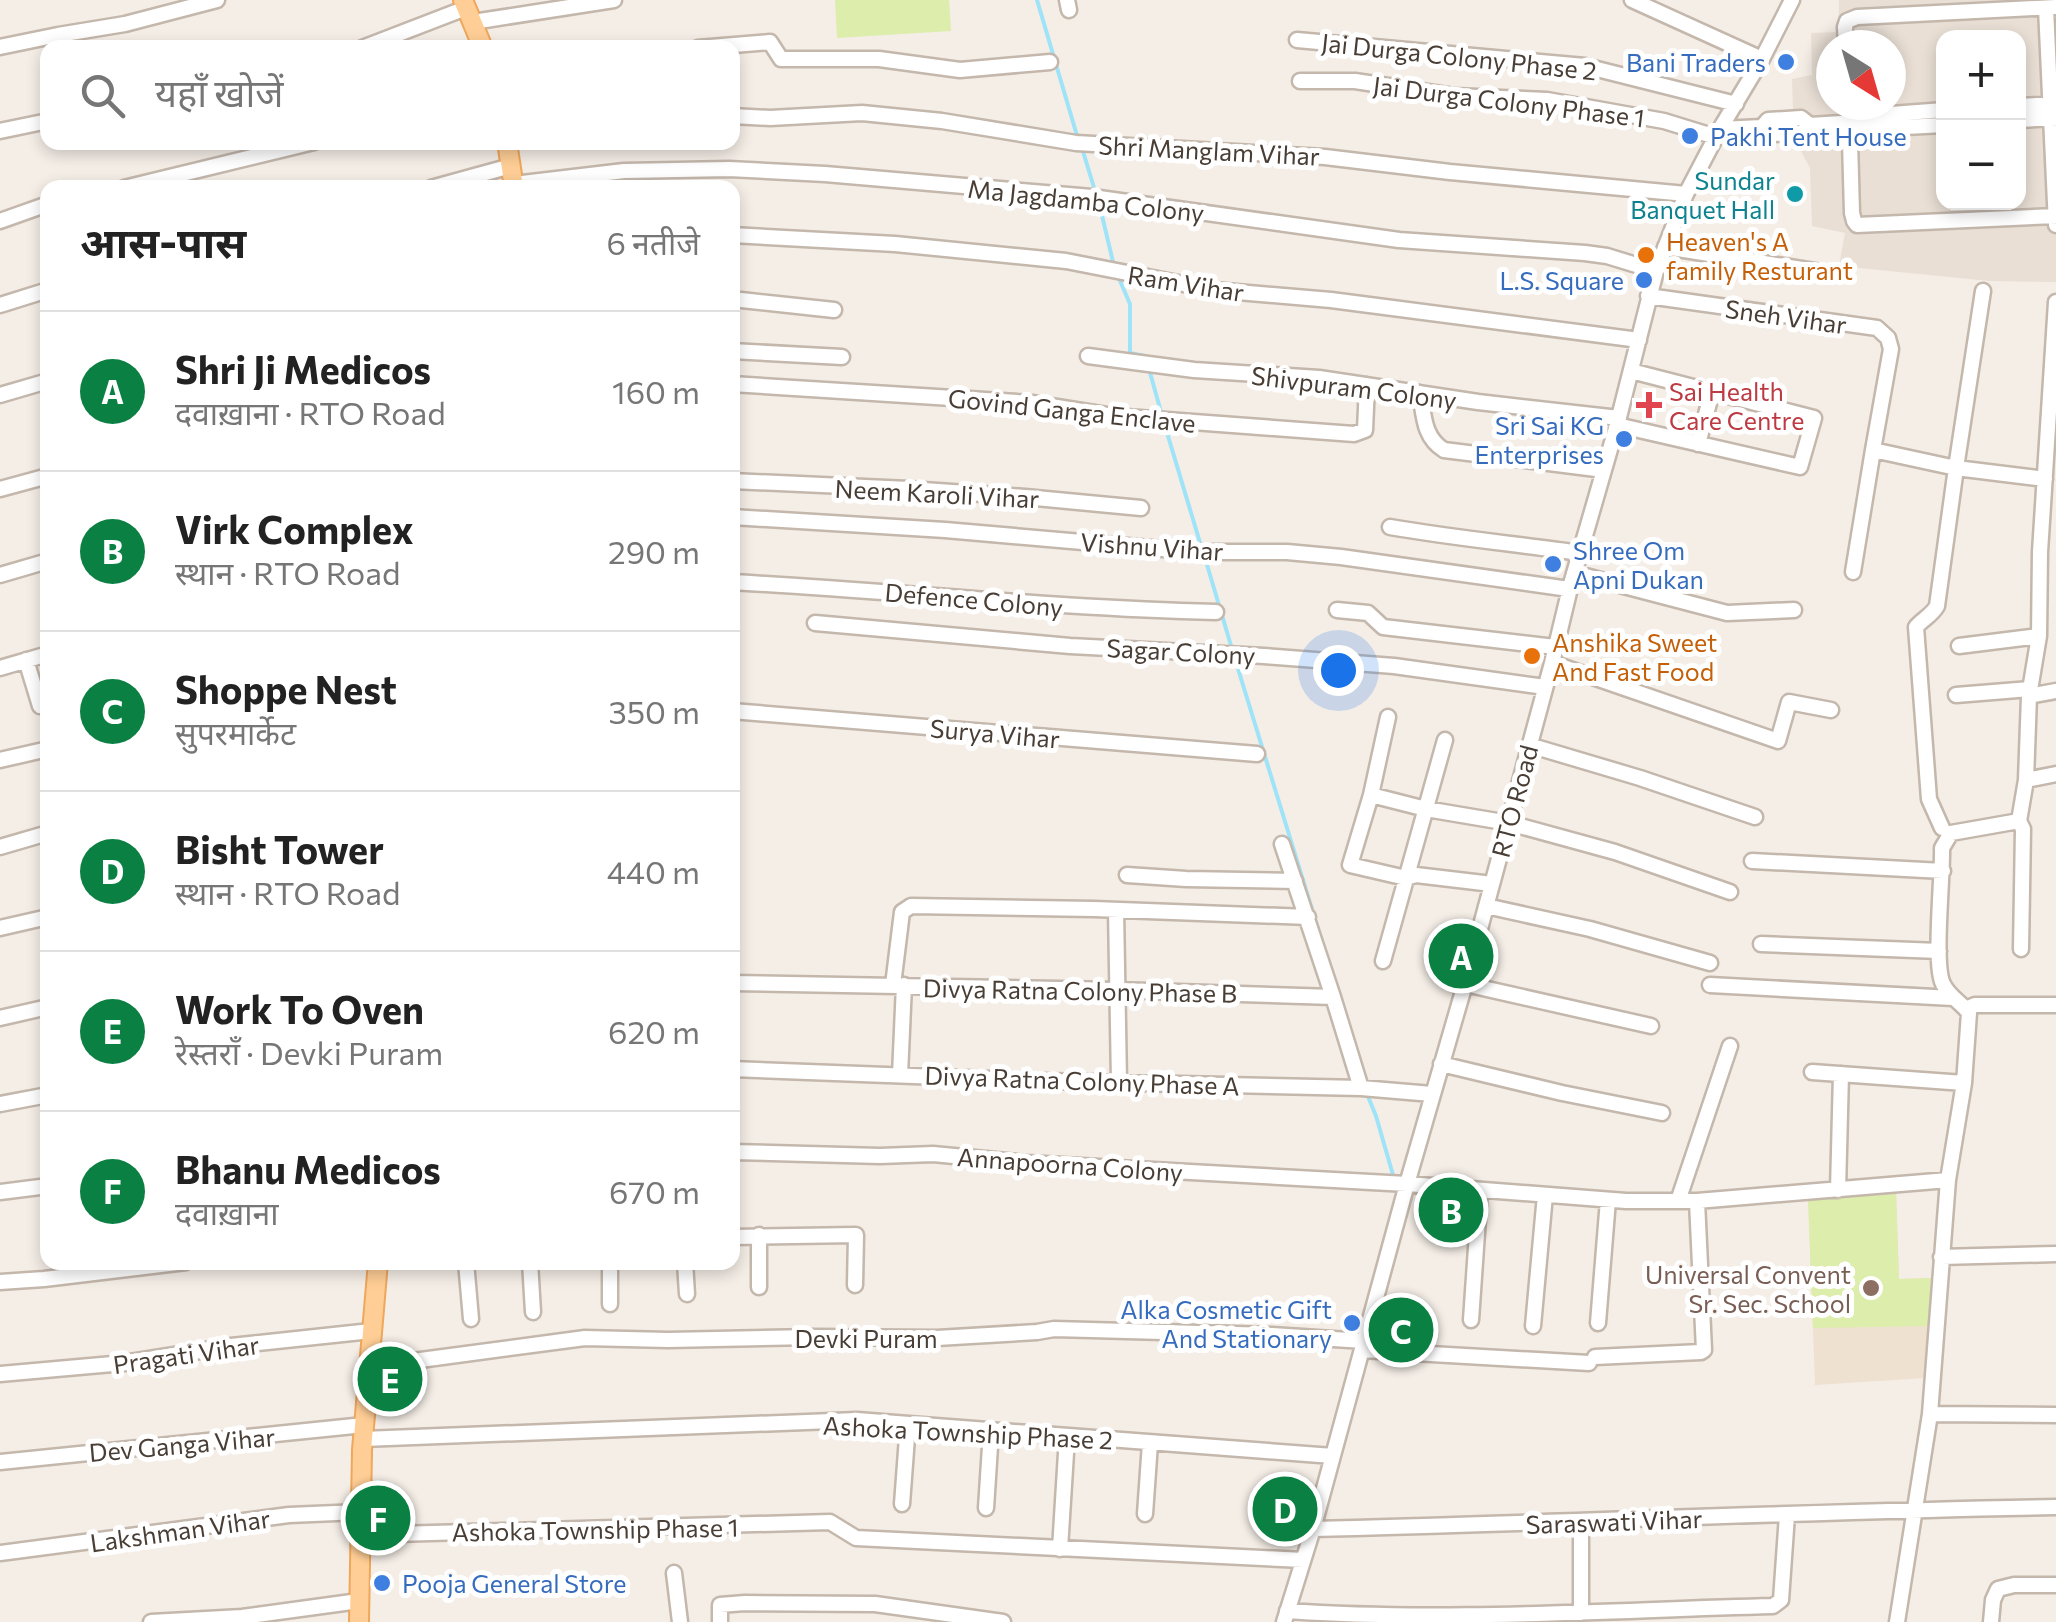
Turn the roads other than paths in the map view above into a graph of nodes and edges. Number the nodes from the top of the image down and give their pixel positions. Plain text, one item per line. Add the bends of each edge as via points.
1 (217, 0) edge
2 (614, 0) edge
3 (1632, 0) edge
4 (1792, 0) edge
5 (2051, 7) edge
6 (467, 10) edge
7 (1845, 30) edge
8 (384, 40) edge
9 (480, 40) edge
10 (1298, 40) dead end
11 (740, 44) edge
12 (0, 47) edge
13 (1762, 59) junction
14 (1050, 62) dead end
15 (1300, 81) dead end
16 (1736, 104) junction
17 (2026, 107) edge
18 (1936, 111) edge
19 (2053, 111) edge
20 (740, 116) edge
21 (2026, 118) edge
22 (1854, 122) junction
23 (40, 123) edge
24 (1936, 125) edge
25 (0, 131) edge
26 (1718, 133) junction
27 (281, 150) edge
28 (508, 150) edge
29 (513, 179) edge
30 (157, 180) edge
31 (1686, 194) junction
32 (40, 207) edge
33 (2056, 216) edge
34 (0, 221) edge
35 (2056, 226) edge
36 (740, 235) edge
37 (1665, 247) junction
38 (1656, 270) junction
39 (1833, 274) dead end
40 (1983, 291) dead end
41 (40, 292) edge
42 (1648, 296) junction
43 (740, 300) edge
44 (2056, 302) edge
45 (0, 304) edge
46 (834, 310) dead end
47 (1639, 340) junction
48 (740, 351) edge
49 (842, 356) dead end
50 (1088, 356) dead end
51 (2054, 370) edge
52 (1631, 371) junction
53 (40, 383) edge
54 (740, 385) edge
55 (1366, 385) junction
56 (1712, 392) junction
57 (1420, 393) junction
58 (0, 395) edge
59 (1618, 422) junction
60 (1698, 444) junction
61 (1873, 450) junction
62 (1956, 468) junction
63 (1604, 470) junction
64 (40, 478) edge
65 (2046, 480) junction
66 (740, 482) edge
67 (0, 489) edge
68 (2050, 496) edge
69 (1141, 508) dead end
70 (740, 517) edge
71 (1390, 527) dead end
72 (1580, 553) junction
73 (40, 563) edge
74 (1854, 572) dead end
75 (1574, 573) junction
76 (0, 574) edge
77 (740, 583) edge
78 (1570, 589) junction
79 (1337, 610) dead end
80 (1794, 610) dead end
81 (1216, 612) dead end
82 (2056, 619) edge
83 (815, 623) dead end
84 (2039, 629) junction
85 (1959, 646) dead end
86 (1556, 647) junction
87 (40, 656) edge
88 (26, 660) junction
89 (1552, 663) junction
90 (0, 668) edge
91 (1545, 687) junction
92 (2056, 691) edge
93 (2029, 692) junction
94 (1956, 695) dead end
95 (40, 706) dead end
96 (1831, 710) dead end
97 (740, 712) edge
98 (1388, 718) dead end
99 (1445, 740) dead end
100 (1528, 745) junction
101 (40, 750) edge
102 (1257, 754) dead end
103 (0, 760) edge
104 (2056, 774) edge
105 (2026, 780) junction
106 (1371, 795) junction
107 (1426, 809) junction
108 (1755, 817) dead end
109 (2019, 821) junction
110 (1509, 823) junction
111 (1942, 828) dead end
112 (40, 836) edge
113 (1282, 844) dead end
114 (0, 847) edge
115 (1752, 861) dead end
116 (1943, 870) junction
117 (1126, 875) dead end
118 (1406, 878) junction
119 (1295, 881) junction
120 (1492, 884) junction
121 (1730, 892) dead end
122 (1486, 906) junction
123 (1116, 910) junction
124 (1308, 917) junction
125 (40, 919) edge
126 (0, 928) edge
127 (1761, 944) dead end
128 (2020, 950) dead end
129 (1939, 951) junction
130 (1383, 961) dead end
131 (1710, 963) dead end
132 (740, 983) edge
133 (1465, 984) junction
134 (898, 985) junction
135 (1710, 985) dead end
136 (1117, 990) junction
137 (1334, 997) junction
138 (1952, 998) junction
139 (2056, 1005) edge
140 (1966, 1008) junction
141 (40, 1009) edge
142 (0, 1018) edge
143 (1651, 1026) dead end
144 (1730, 1046) dead end
145 (1441, 1064) junction
146 (740, 1069) edge
147 (1812, 1072) dead end
148 (1842, 1074) junction
149 (900, 1075) junction
150 (1119, 1082) junction
151 (1964, 1083) junction
152 (1361, 1088) junction
153 (1432, 1094) junction
154 (40, 1096) edge
155 (0, 1104) edge
156 (1662, 1113) dead end
157 (740, 1152) edge
158 (1948, 1180) junction
159 (1406, 1184) junction
160 (40, 1187) edge
161 (1480, 1190) junction
162 (1838, 1190) junction
163 (0, 1192) edge
164 (1545, 1195) junction
165 (1608, 1200) junction
166 (1678, 1201) junction
167 (1697, 1201) junction
168 (759, 1235) junction
169 (740, 1236) edge
170 (2056, 1254) edge
171 (1941, 1257) junction
172 (119, 1270) edge
173 (377, 1270) edge
174 (467, 1270) edge
175 (531, 1270) edge
176 (610, 1270) edge
177 (685, 1270) edge
178 (0, 1282) edge
179 (855, 1285) dead end
180 (759, 1287) dead end
181 (687, 1294) dead end
182 (610, 1304) dead end
183 (534, 1312) dead end
184 (471, 1318) dead end
185 (1470, 1320) dead end
186 (1598, 1323) dead end
187 (1534, 1326) dead end
188 (372, 1332) junction
189 (1363, 1346) junction
190 (368, 1368) junction
191 (0, 1374) edge
192 (1930, 1414) junction
193 (2056, 1415) edge
194 (908, 1424) junction
195 (363, 1432) junction
196 (990, 1432) junction
197 (1067, 1437) junction
198 (1150, 1443) junction
199 (1333, 1456) junction
200 (0, 1462) edge
201 (902, 1504) dead end
202 (986, 1508) dead end
203 (2056, 1508) edge
204 (1915, 1510) junction
205 (360, 1512) junction
206 (1145, 1514) dead end
207 (1787, 1515) junction
208 (1582, 1522) junction
209 (1313, 1529) junction
210 (360, 1535) junction
211 (1060, 1549) junction
212 (0, 1553) edge
213 (1303, 1560) junction
214 (674, 1573) dead end
215 (2056, 1585) edge
216 (359, 1602) junction
217 (1581, 1613) junction
218 (1285, 1616) edge
219 (958, 1618) edge
220 (1523, 1619) edge
221 (151, 1622) edge
222 (359, 1622) edge
223 (680, 1622) edge
224 (720, 1622) edge
225 (1003, 1622) edge
226 (1897, 1622) edge
227 (1992, 1622) edge

1 - 12 street
2 - 6 street
3 - 13 street
4 - 13 street, RTO Road
5 - 7 street via 1857,17
5 - 19 street
6 - 8 street
6 - 9 main road
10 - 16 street, Jai Durga Colony Phase 2 via 1585,66
11 - 14 street via 770,42 782,59 880,59 960,70
13 - 16 street, RTO Road
15 - 26 street, Jai Durga Colony Phase 1 via 1547,100
16 - 26 street, RTO Road
17 - 19 street
18 - 22 street
19 - 21 street
19 - 33 street
20 - 31 street, Shri Manglam Vihar via 862,113 1076,143 1325,156
22 - 24 street via 1866,129
22 - 26 street via 1810,125 1802,133 1784,126 1771,134 1762,127
22 - 33 street via 1857,225
23 - 25 street
26 - 31 street, RTO Road
27 - 30 street
28 - 29 main road
29 - 38 street, Ma Jagdamba Colony via 729,169 825,174 1092,197 1399,240 1585,253
31 - 37 street, RTO Road
32 - 34 street
33 - 35 street
36 - 47 street, Ram Vihar via 1066,260 1214,290
37 - 38 street, RTO Road
37 - 39 street
38 - 42 street, RTO Road
40 - 62 street
41 - 45 street
42 - 47 street, RTO Road
42 - 61 street, Sneh Vihar via 1877,328 1891,350
43 - 46 street
44 - 51 street
47 - 52 street, RTO Road
48 - 49 street
50 - 55 street, Shivpuram Colony
51 - 65 street
52 - 56 street
52 - 59 street, RTO Road
53 - 58 street
54 - 55 street, Govind Ganga Enclave via 1032,403 1113,416 1354,434 1365,430
55 - 57 street, Shivpuram Colony
56 - 60 street
56 - 60 street, Shivpuram Colony via 1814,418 1800,468
57 - 59 street, Shivpuram Colony
57 - 63 street via 1428,434 1444,450
59 - 60 street, Shivpuram Colony
59 - 63 street, RTO Road
61 - 62 street
61 - 74 street, Sneh Vihar
62 - 65 street
62 - 111 street via 1937,606 1916,627 1929,799
63 - 72 street, RTO Road
64 - 67 street
65 - 68 street
66 - 69 street, Neem Karoli Vihar via 909,488
68 - 84 street via 2040,552
70 - 78 street, Vishnu Vihar via 1197,552 1287,552
71 - 72 street
72 - 75 street, RTO Road
73 - 76 street
75 - 78 street, RTO Road
75 - 80 street via 1727,613
77 - 81 street, Defence Colony
78 - 86 street, RTO Road
79 - 86 street via 1368,612 1383,627
82 - 84 street
83 - 91 street, Sagar Colony via 1394,666
84 - 85 street
84 - 93 street
86 - 89 street, RTO Road
87 - 88 street
88 - 90 street
88 - 95 street
89 - 91 street, RTO Road
89 - 96 street via 1778,742 1789,702
91 - 100 street, RTO Road
92 - 93 street
93 - 94 street
93 - 105 street
97 - 102 street, Surya Vihar
98 - 106 street
99 - 107 street
100 - 108 street
100 - 110 street, RTO Road
101 - 103 street
104 - 105 street
105 - 109 street
106 - 107 street
106 - 118 street via 1350,865
107 - 110 street
107 - 118 street
109 - 116 street via 1950,833 1942,848
109 - 128 street
110 - 120 street, RTO Road
110 - 121 street
112 - 114 street
113 - 119 street
115 - 116 street
116 - 129 street
117 - 119 street
118 - 120 street
118 - 130 street
119 - 124 street
120 - 122 street, RTO Road
122 - 131 street
122 - 133 street, RTO Road
123 - 124 street
123 - 134 street via 905,908
123 - 136 street
124 - 137 street
125 - 126 street
127 - 129 street
129 - 138 street via 1940,974
132 - 134 street, Divya Ratna Colony Phase B
133 - 143 street
133 - 145 street, RTO Road
134 - 136 street, Divya Ratna Colony Phase B
134 - 149 street
135 - 138 street
136 - 137 street, Divya Ratna Colony Phase B
136 - 150 street
137 - 152 street
138 - 140 street
139 - 140 street
140 - 151 street
141 - 142 street
144 - 166 street
145 - 153 street, RTO Road
145 - 156 street
146 - 149 street, Divya Ratna Colony Phase A
147 - 148 street
148 - 151 street
148 - 162 street
149 - 150 street, Divya Ratna Colony Phase A
150 - 152 street, Divya Ratna Colony Phase A
151 - 158 street
152 - 153 street, Divya Ratna Colony Phase A
153 - 159 street, RTO Road
154 - 155 street
157 - 159 street, Annapoorna Colony via 933,1154
158 - 162 street, Annapoorna Colony
158 - 171 street
159 - 161 street, Annapoorna Colony
159 - 189 street, RTO Road
160 - 163 street
161 - 164 street, Annapoorna Colony
161 - 185 street
162 - 167 street, Annapoorna Colony
164 - 165 street, Annapoorna Colony
164 - 187 street
165 - 166 street, Annapoorna Colony
165 - 186 street
166 - 167 street, Annapoorna Colony
167 - 189 street, Devki Puram via 1701,1352 1592,1360
168 - 169 street
168 - 179 street via 856,1235
168 - 180 street
170 - 171 street
171 - 192 street
172 - 178 street
173 - 188 main road
174 - 184 street
175 - 183 street
176 - 182 street
177 - 181 street
188 - 190 main road
188 - 191 street, Pragati Vihar
189 - 190 street, Devki Puram via 1054,1329 937,1338 586,1338
189 - 199 street, RTO Road
190 - 195 main road
192 - 193 street
192 - 204 street
194 - 195 street, Ashoka Township Phase 2
194 - 196 street, Ashoka Township Phase 2
194 - 201 street
195 - 200 street, Dev Ganga Vihar
195 - 205 main road
196 - 197 street, Ashoka Township Phase 2
196 - 202 street
197 - 198 street, Ashoka Township Phase 2
197 - 211 street
198 - 199 street, Ashoka Township Phase 2
198 - 206 street
199 - 209 street, RTO Road
203 - 204 street, Saraswati Vihar
204 - 207 street, Saraswati Vihar
204 - 226 street
205 - 210 main road
205 - 212 street, Lakshman Vihar via 288,1515
207 - 208 street, Saraswati Vihar
207 - 217 street via 1778,1604
208 - 209 street, Saraswati Vihar
208 - 217 street
209 - 213 street, RTO Road
210 - 211 street, Ashoka Township Phase 1 via 830,1522 856,1538
210 - 216 main road
211 - 213 street
213 - 218 street, RTO Road
214 - 223 street
215 - 227 street via 1998,1589
216 - 221 street
216 - 222 main road
217 - 220 street
218 - 220 street
219 - 224 street via 875,1604 745,1602 720,1606
219 - 225 street

